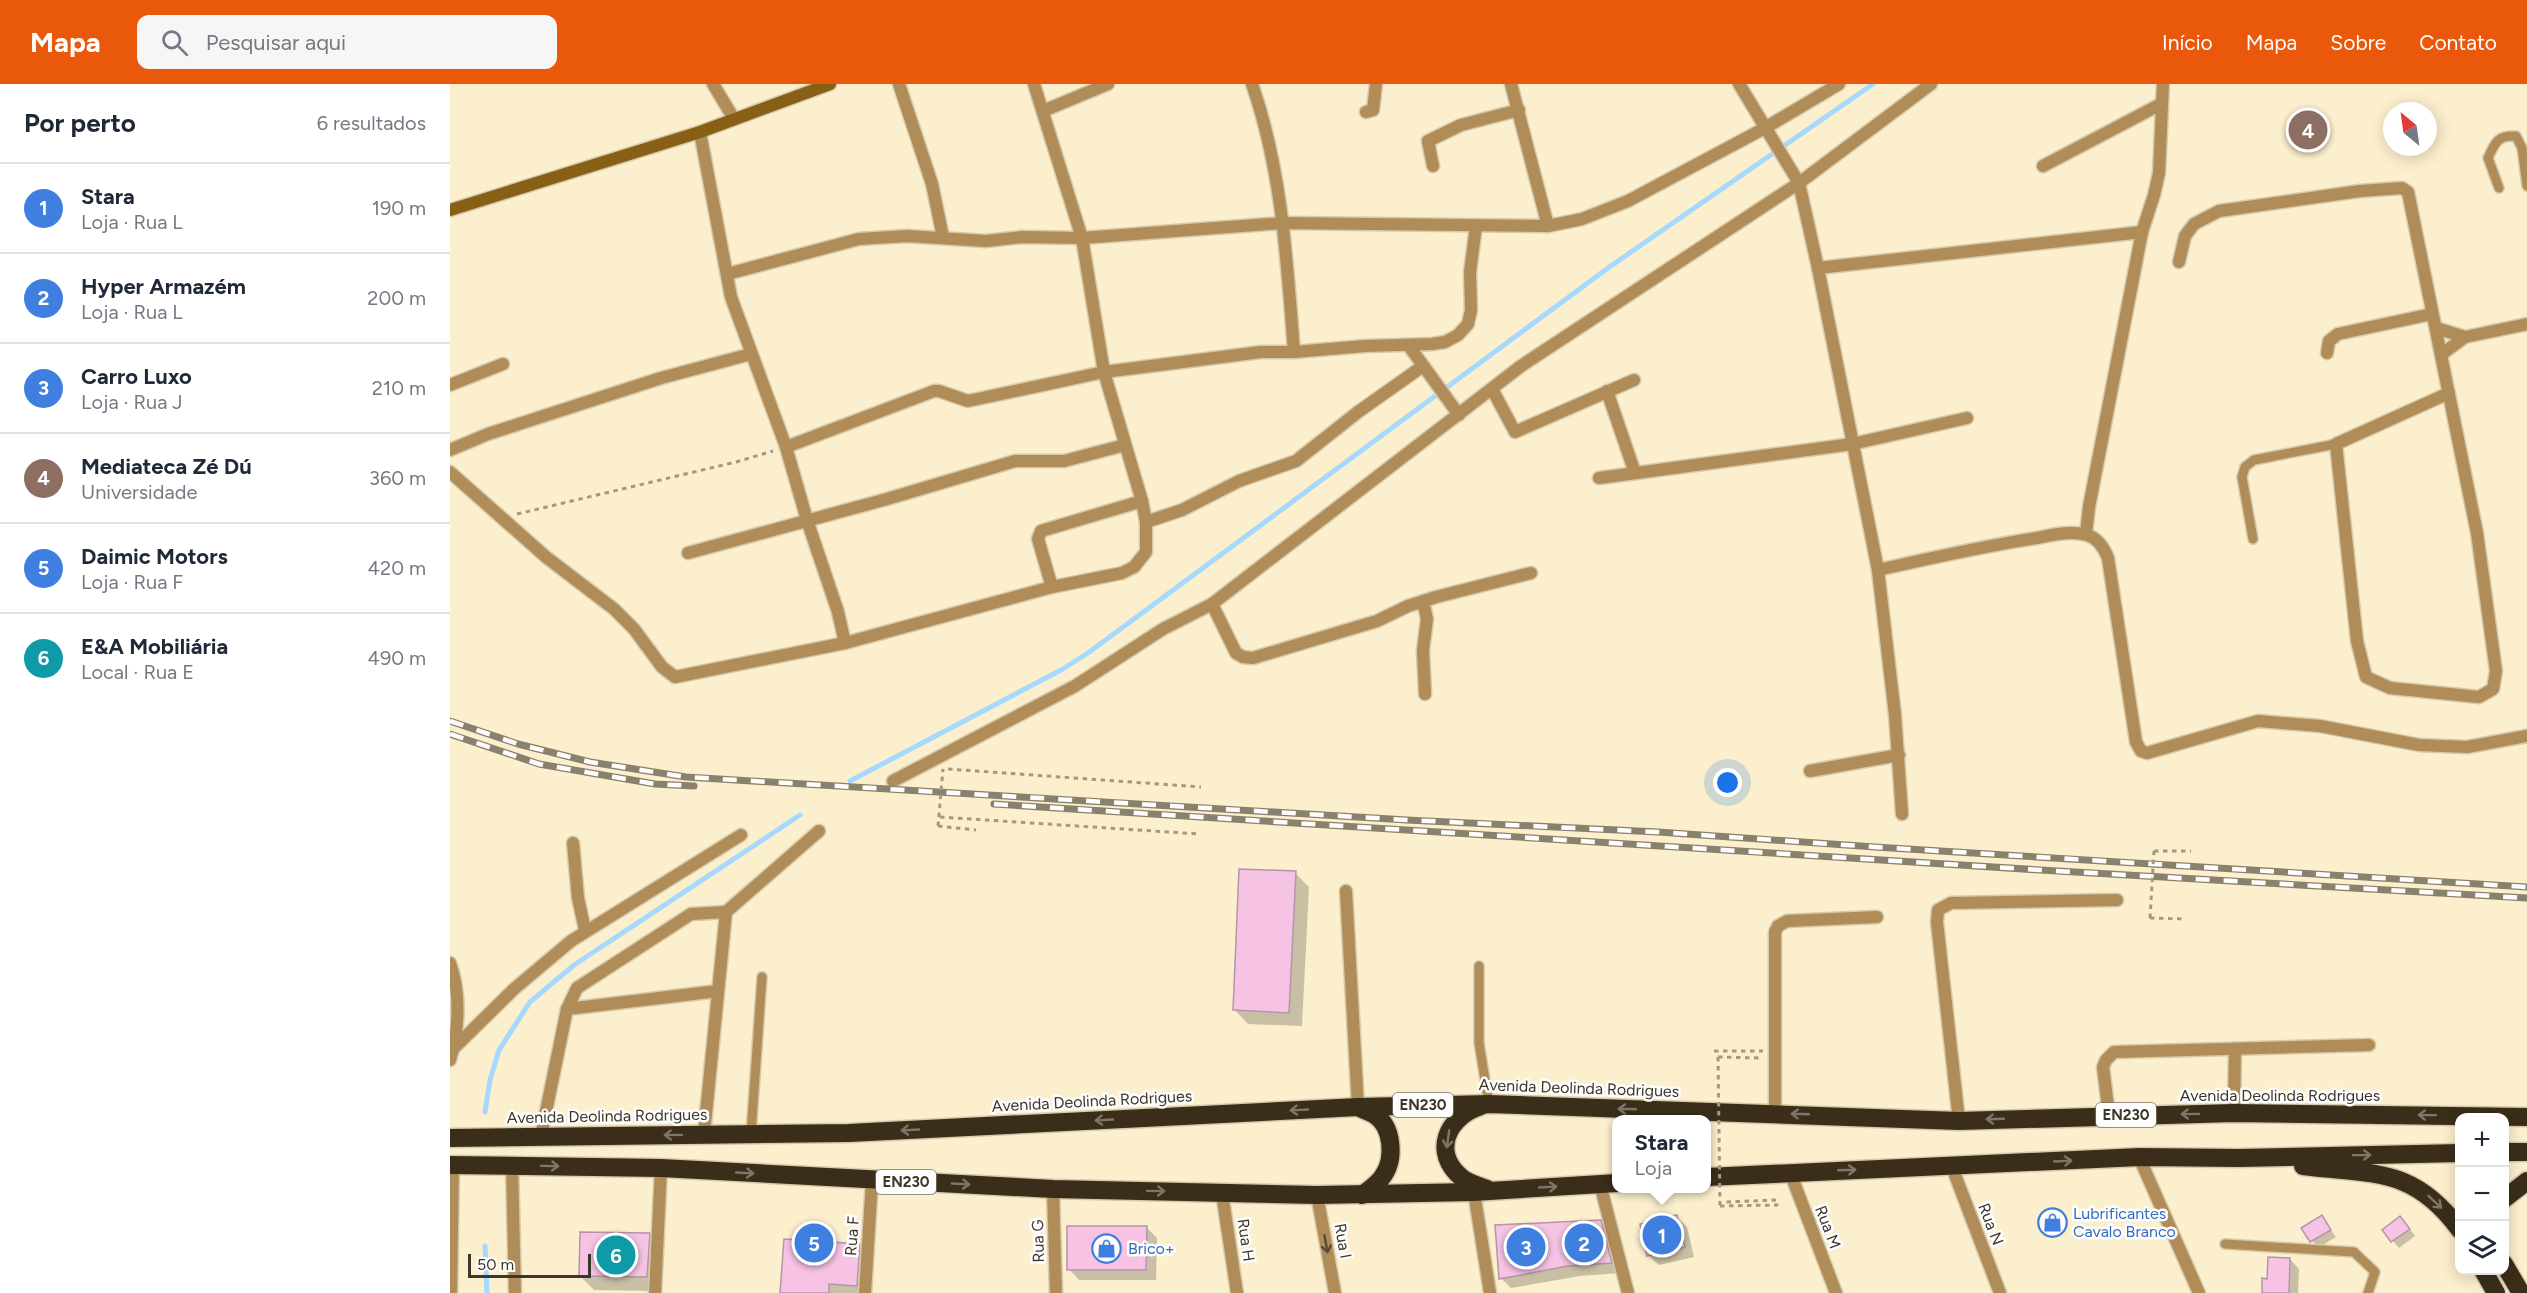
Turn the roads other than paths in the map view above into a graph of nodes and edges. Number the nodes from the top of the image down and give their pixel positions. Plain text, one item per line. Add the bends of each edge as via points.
1 (713, 84) edge
2 (830, 84) edge
3 (899, 84) edge
4 (1034, 84) edge
5 (1108, 84) edge
6 (1252, 84) edge
7 (1376, 84) edge
8 (1511, 84) edge
9 (1739, 84) edge
10 (1839, 84) edge
11 (1931, 84) edge
12 (2163, 84) edge
13 (2161, 104) junction
14 (1520, 110) junction
15 (1043, 111) junction
16 (1366, 112) dead end
17 (734, 119) junction
18 (1765, 128) junction
19 (700, 132) junction
20 (2043, 165) dead end
21 (1433, 166) dead end
22 (1799, 183) junction
23 (2527, 186) edge
24 (2499, 188) dead end
25 (450, 210) edge
26 (1283, 223) junction
27 (1476, 226) junction
28 (1548, 226) junction
29 (2142, 232) junction
30 (943, 237) junction
31 (1082, 237) junction
32 (2179, 262) dead end
33 (1818, 268) junction
34 (727, 274) junction
35 (2432, 314) junction
36 (2527, 324) edge
37 (2436, 328) junction
38 (2465, 337) junction
39 (1409, 346) junction
40 (1294, 352) junction
41 (2327, 353) dead end
42 (751, 354) junction
43 (2442, 354) junction
44 (503, 364) dead end
45 (1427, 371) junction
46 (1104, 372) junction
47 (1634, 380) dead end
48 (450, 385) edge
49 (1492, 389) junction
50 (1607, 391) junction
51 (2449, 393) junction
52 (1459, 415) junction
53 (1967, 418) dead end
54 (1852, 444) junction
55 (2336, 444) junction
56 (1125, 445) junction
57 (786, 447) junction
58 (450, 450) edge
59 (450, 472) edge
60 (1635, 473) junction
61 (1599, 478) dead end
62 (1142, 501) junction
63 (807, 520) junction
64 (1146, 522) junction
65 (2086, 534) junction
66 (2253, 539) dead end
67 (688, 553) dead end
68 (1878, 570) junction
69 (1531, 573) dead end
70 (1052, 587) junction
71 (1423, 601) junction
72 (1212, 604) junction
73 (845, 642) junction
74 (1425, 694) dead end
75 (2527, 736) edge
76 (1899, 755) junction
77 (1810, 771) dead end
78 (893, 781) dead end
79 (1902, 813) dead end
80 (819, 831) dead end
81 (741, 835) dead end
82 (573, 843) dead end
83 (1346, 891) dead end
84 (2117, 900) dead end
85 (726, 912) junction
86 (1877, 916) dead end
87 (585, 930) junction
88 (450, 963) edge
89 (1479, 966) dead end
90 (762, 977) dead end
91 (718, 991) junction
92 (567, 1009) junction
93 (2369, 1045) dead end
94 (454, 1048) junction
95 (2235, 1049) junction
96 (450, 1060) edge
97 (1489, 1104) junction
98 (1358, 1107) junction
99 (1775, 1113) junction
100 (2234, 1113) junction
101 (2109, 1115) junction
102 (2527, 1117) edge
103 (1959, 1120) junction
104 (704, 1134) junction
105 (751, 1134) junction
106 (541, 1136) junction
107 (450, 1138) edge
108 (2509, 1152) edge
109 (2527, 1152) edge
110 (2455, 1153) edge
111 (2139, 1157) junction
112 (2239, 1158) junction
113 (452, 1165) edge
114 (512, 1165) junction
115 (1952, 1167) junction
116 (661, 1168) junction
117 (1790, 1172) junction
118 (1711, 1177) edge
119 (872, 1180) junction
120 (2527, 1181) edge
121 (1608, 1184) edge
122 (1053, 1189) junction
123 (1482, 1191) junction
124 (1222, 1193) junction
125 (1317, 1195) junction
126 (1362, 1195) junction
127 (2509, 1196) edge
128 (2455, 1224) edge
129 (2225, 1244) dead end
130 (2509, 1271) edge
131 (2486, 1275) edge
132 (451, 1293) edge
133 (515, 1293) edge
134 (655, 1293) edge
135 (865, 1293) edge
136 (1056, 1293) edge
137 (1237, 1293) edge
138 (1335, 1293) edge
139 (1490, 1293) edge
140 (1628, 1293) edge
141 (1836, 1293) edge
142 (2000, 1293) edge
143 (2199, 1293) edge
144 (2368, 1293) edge
145 (2496, 1293) edge
146 (2522, 1293) edge

1 - 17 street
2 - 17 street
3 - 30 street via 932,184
4 - 15 street
5 - 15 street
6 - 26 street
7 - 16 street via 1373,110
8 - 14 street
9 - 18 street
10 - 18 street
11 - 22 street
12 - 13 street
13 - 20 street
13 - 29 street via 2158,173
14 - 21 street via 1461,125 1428,141
14 - 28 street
15 - 31 street
17 - 19 street
18 - 22 street
18 - 28 street via 1607,210
19 - 25 street
19 - 34 street
22 - 33 street
22 - 49 street
23 - 24 lane via 2522,148 2516,136 2503,136 2495,141 2488,158
26 - 27 street
26 - 31 street
26 - 40 street
27 - 28 street
27 - 39 street via 1468,324 1445,342
29 - 33 street
29 - 65 street
30 - 31 street via 986,241
30 - 34 street via 859,239
31 - 46 street
32 - 35 street via 2185,236 2194,224 2219,211 2360,190 2402,188 2412,204
33 - 54 street
34 - 42 street
35 - 37 street
35 - 41 street via 2338,334 2329,341
36 - 38 street
37 - 38 street
37 - 43 street
38 - 43 street
39 - 40 street
39 - 45 street
40 - 46 street via 1261,352
42 - 57 street
42 - 58 street via 661,378
43 - 51 street
44 - 48 street
45 - 52 street
45 - 64 street via 1358,412 1296,461
46 - 56 street
46 - 57 street via 968,401 934,392
47 - 50 street
49 - 50 street via 1515,432
49 - 52 street
50 - 60 street
51 - 55 street
51 - 55 street via 2477,533 2496,671 2493,689 2480,697 2390,688 2366,677 2357,640
52 - 72 street
53 - 54 street
54 - 60 street
54 - 68 street
55 - 66 lane via 2254,460 2245,467 2242,477
56 - 62 street
56 - 63 street via 1064,461 1016,461
57 - 63 street
59 - 73 street via 546,557 614,609 675,677
60 - 61 street
62 - 64 street
62 - 70 street via 1041,531 1038,539
63 - 67 street
63 - 73 street
64 - 70 street via 1146,552 1134,567
65 - 68 street via 1980,546
65 - 75 street via 2095,538 2108,558 2136,742 2141,751 2153,752 2258,721 2320,726 2419,745 2467,747
68 - 76 street
69 - 71 street
70 - 73 street
71 - 72 street via 1377,621 1253,658 1236,653
71 - 74 street via 1427,619 1423,650
72 - 78 street via 1163,629 1075,686
76 - 77 street
76 - 79 street
80 - 85 street
81 - 87 street
82 - 87 street
83 - 98 street
84 - 103 street via 1951,903 1938,910
85 - 91 street
85 - 92 street via 691,914 577,988
86 - 99 street via 1787,921 1778,926
87 - 94 street via 514,989
88 - 94 street via 457,997
89 - 97 lane via 1479,1042
90 - 105 lane
91 - 92 street
91 - 104 street
92 - 106 street
93 - 95 street
94 - 96 street
95 - 100 street
95 - 101 street via 2114,1053 2103,1067
97 - 98 highway, Avenida Deolinda Rodrigues / EN230
99 -> 97 highway, Avenida Deolinda Rodrigues / EN230
97 -> 123 highway via 1454,1121 1446,1146 1449,1162 1462,1178
98 -> 105 highway, Avenida Deolinda Rodrigues / EN230 via 871,1132
98 - 126 highway via 1376,1116 1390,1142 1390,1160 1384,1174
103 -> 99 highway, Avenida Deolinda Rodrigues / EN230
100 -> 101 highway, Avenida Deolinda Rodrigues / EN230
102 -> 100 highway, Avenida Deolinda Rodrigues / EN230
101 -> 103 highway, Avenida Deolinda Rodrigues / EN230
104 - 105 highway, Avenida Deolinda Rodrigues / EN230
104 -> 106 highway, Avenida Deolinda Rodrigues / EN230
106 - 107 highway, Avenida Deolinda Rodrigues / EN230
108 - 109 highway
112 -> 110 highway
111 - 112 highway
115 -> 111 highway
111 - 143 street
112 -> 128 highway via 2395,1179 2425,1193
113 - 114 highway, EN230
113 - 132 street
114 -> 116 highway, EN230
114 - 133 street
117 -> 115 highway
115 - 142 street, Rua N
116 -> 119 highway, EN230
116 - 134 street
117 - 118 highway
117 - 141 street, Rua M
119 -> 122 highway, EN230
119 - 135 street, Rua F
120 - 127 highway
123 -> 121 highway, EN230
121 - 140 street
122 -> 124 highway, EN230
122 - 136 street, Rua G
123 - 126 highway, EN230
123 - 139 street
124 - 125 highway, EN230
124 - 137 street, Rua H
125 - 126 highway, EN230
125 -> 138 street, Rua I
129 - 144 lane via 2354,1252 2375,1272
130 - 146 highway
131 - 145 highway

